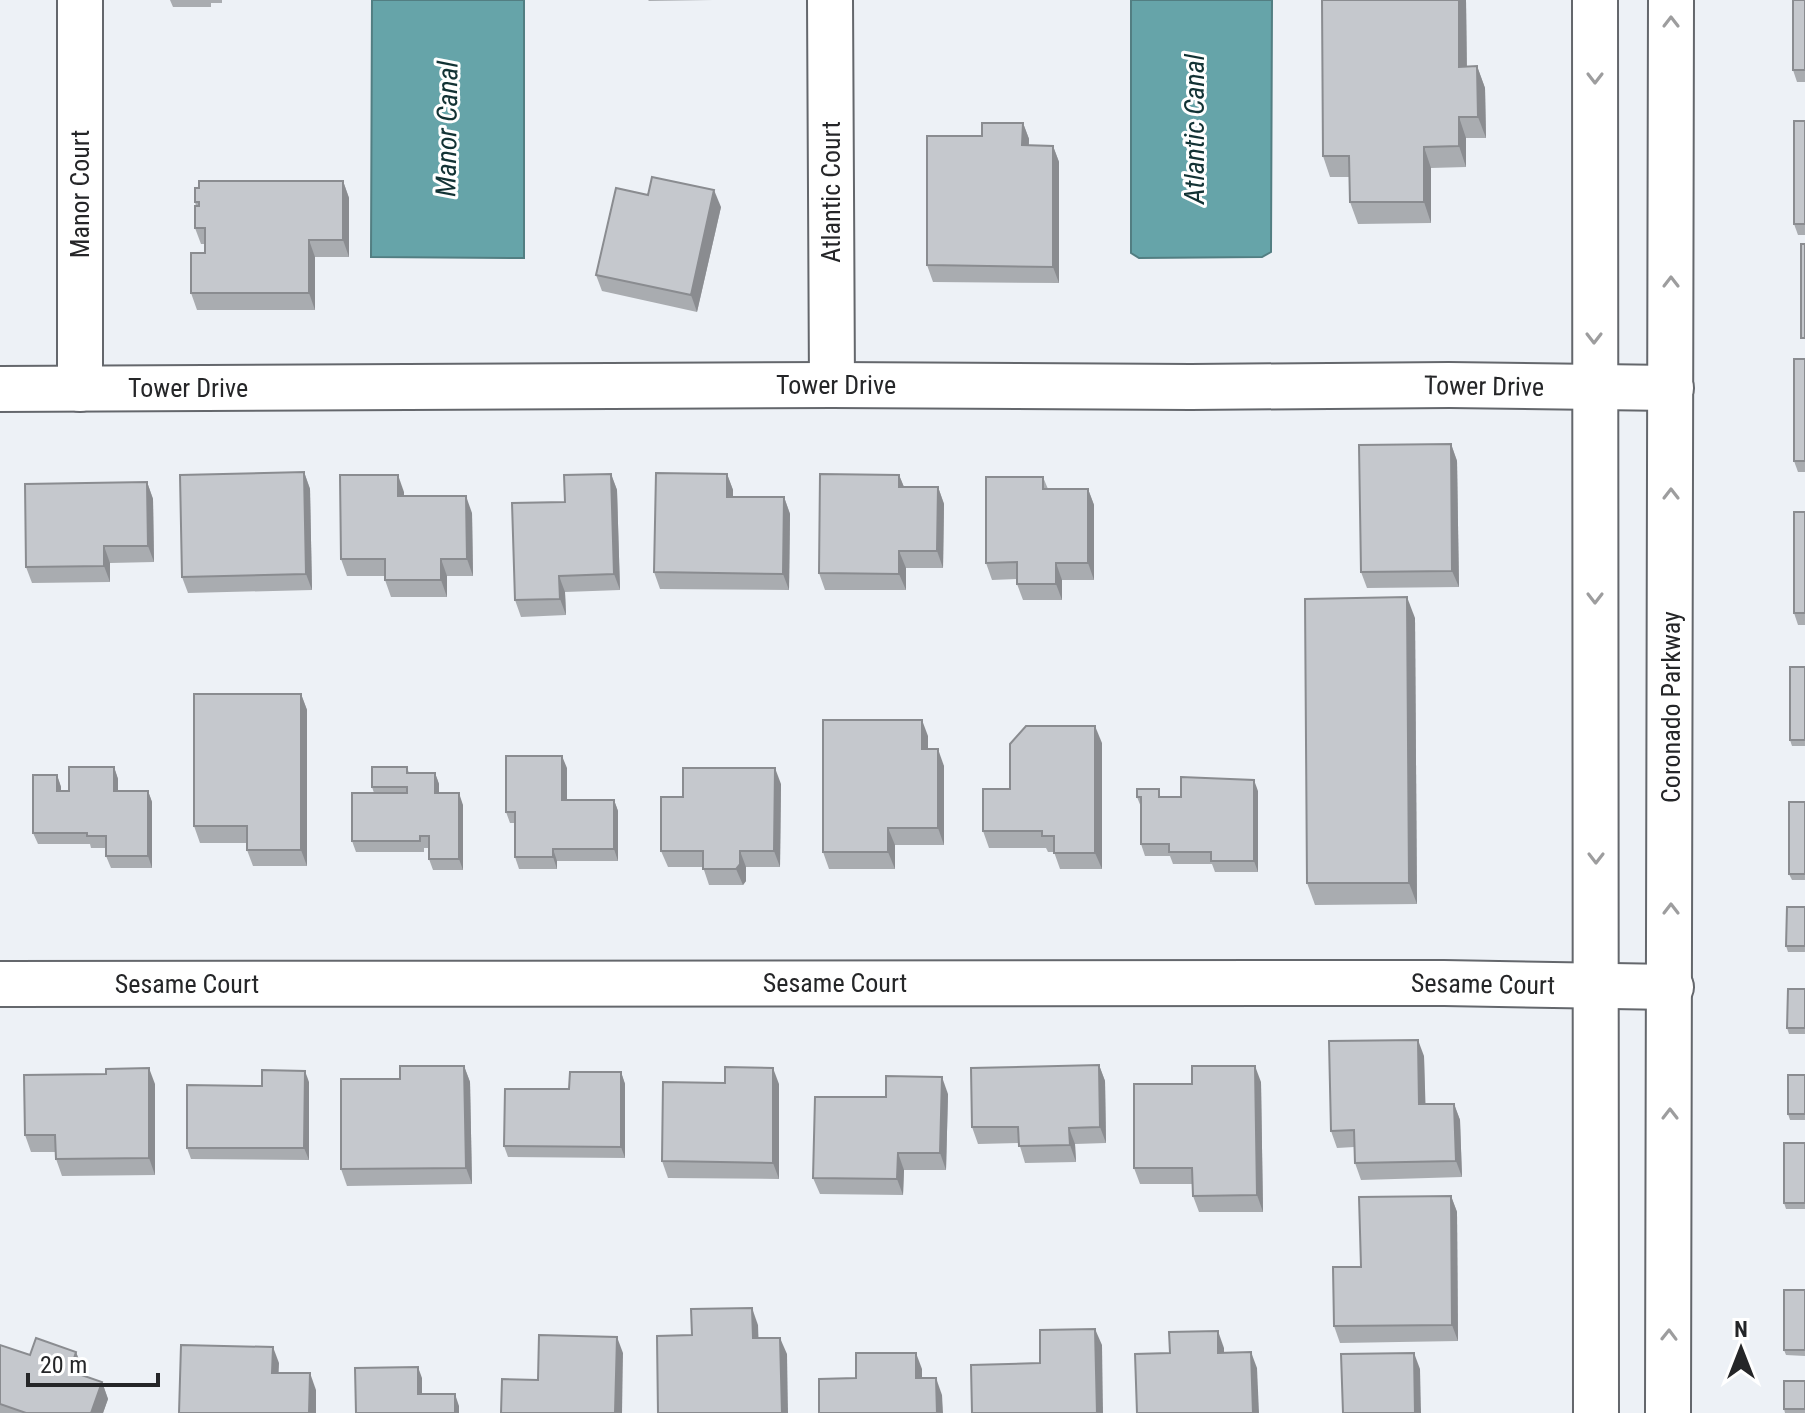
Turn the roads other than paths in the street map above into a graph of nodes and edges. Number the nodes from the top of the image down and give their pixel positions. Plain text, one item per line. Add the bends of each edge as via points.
1 (80, 0) edge
2 (830, 0) edge
3 (1595, 0) edge
4 (1671, 0) edge
5 (832, 385) junction
6 (1594, 388) junction
7 (1671, 388) junction
8 (0, 389) edge
9 (80, 389) junction
10 (0, 984) edge
11 (1596, 986) junction
12 (1671, 987) junction
13 (1596, 1413) edge
14 (1668, 1413) edge

1 - 9 street, Manor Court
2 - 5 street, Atlantic Court
3 -> 6 street
7 -> 4 street, Coronado Parkway
5 - 6 street, Tower Drive
5 - 9 street, Tower Drive
6 - 7 street, Tower Drive
6 -> 11 street
12 -> 7 street, Coronado Parkway
8 - 9 street, Tower Drive
10 - 11 street, Sesame Court
11 - 12 street, Sesame Court
11 - 13 street
14 -> 12 street, Coronado Parkway

